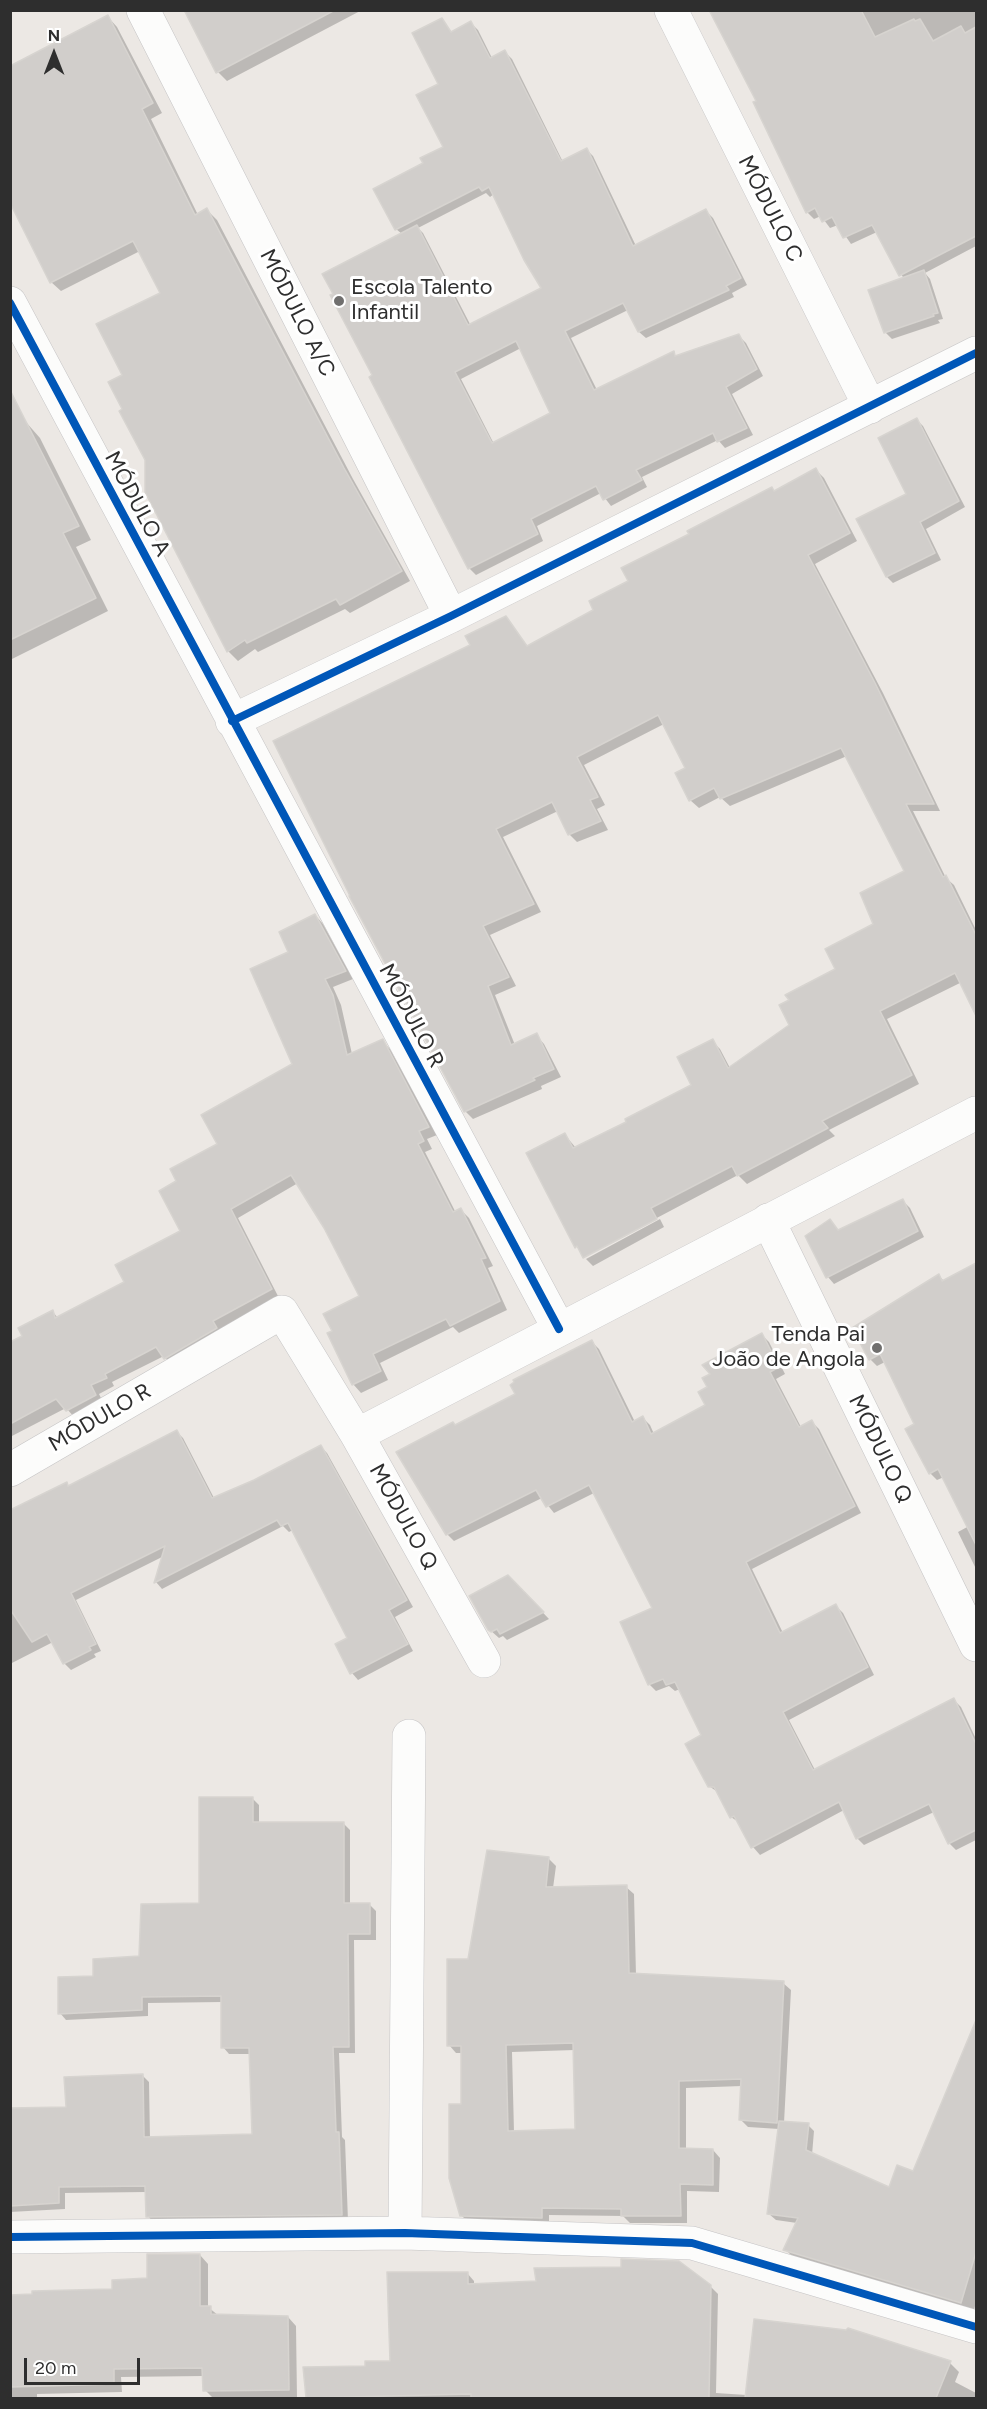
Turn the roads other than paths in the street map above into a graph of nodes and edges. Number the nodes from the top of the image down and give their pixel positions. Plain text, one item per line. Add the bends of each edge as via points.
1 (143, 10) edge
2 (671, 10) edge
3 (10, 303) edge
4 (976, 353) edge
5 (870, 407) junction
6 (451, 616) junction
7 (232, 721) junction
8 (976, 1113) edge
9 (768, 1220) junction
10 (559, 1329) junction
11 (357, 1435) junction
12 (10, 1470) edge
13 (976, 1645) edge
14 (484, 1661) dead end
15 (409, 1736) dead end
16 (405, 2233) junction
17 (10, 2237) edge
18 (976, 2327) edge

1 - 6 street, MÓDULO A/C
2 - 5 street, MÓDULO C
3 - 7 street, MÓDULO A
4 - 5 street
5 - 6 street
6 - 7 street
7 - 10 street, MÓDULO R
8 - 9 street
9 - 10 street
9 - 13 street, MÓDULO Q
10 - 11 street
11 - 12 street, MÓDULO R via 282,1312
11 - 14 street, MÓDULO Q
15 - 16 street
16 - 17 street
16 - 18 street via 692,2243

